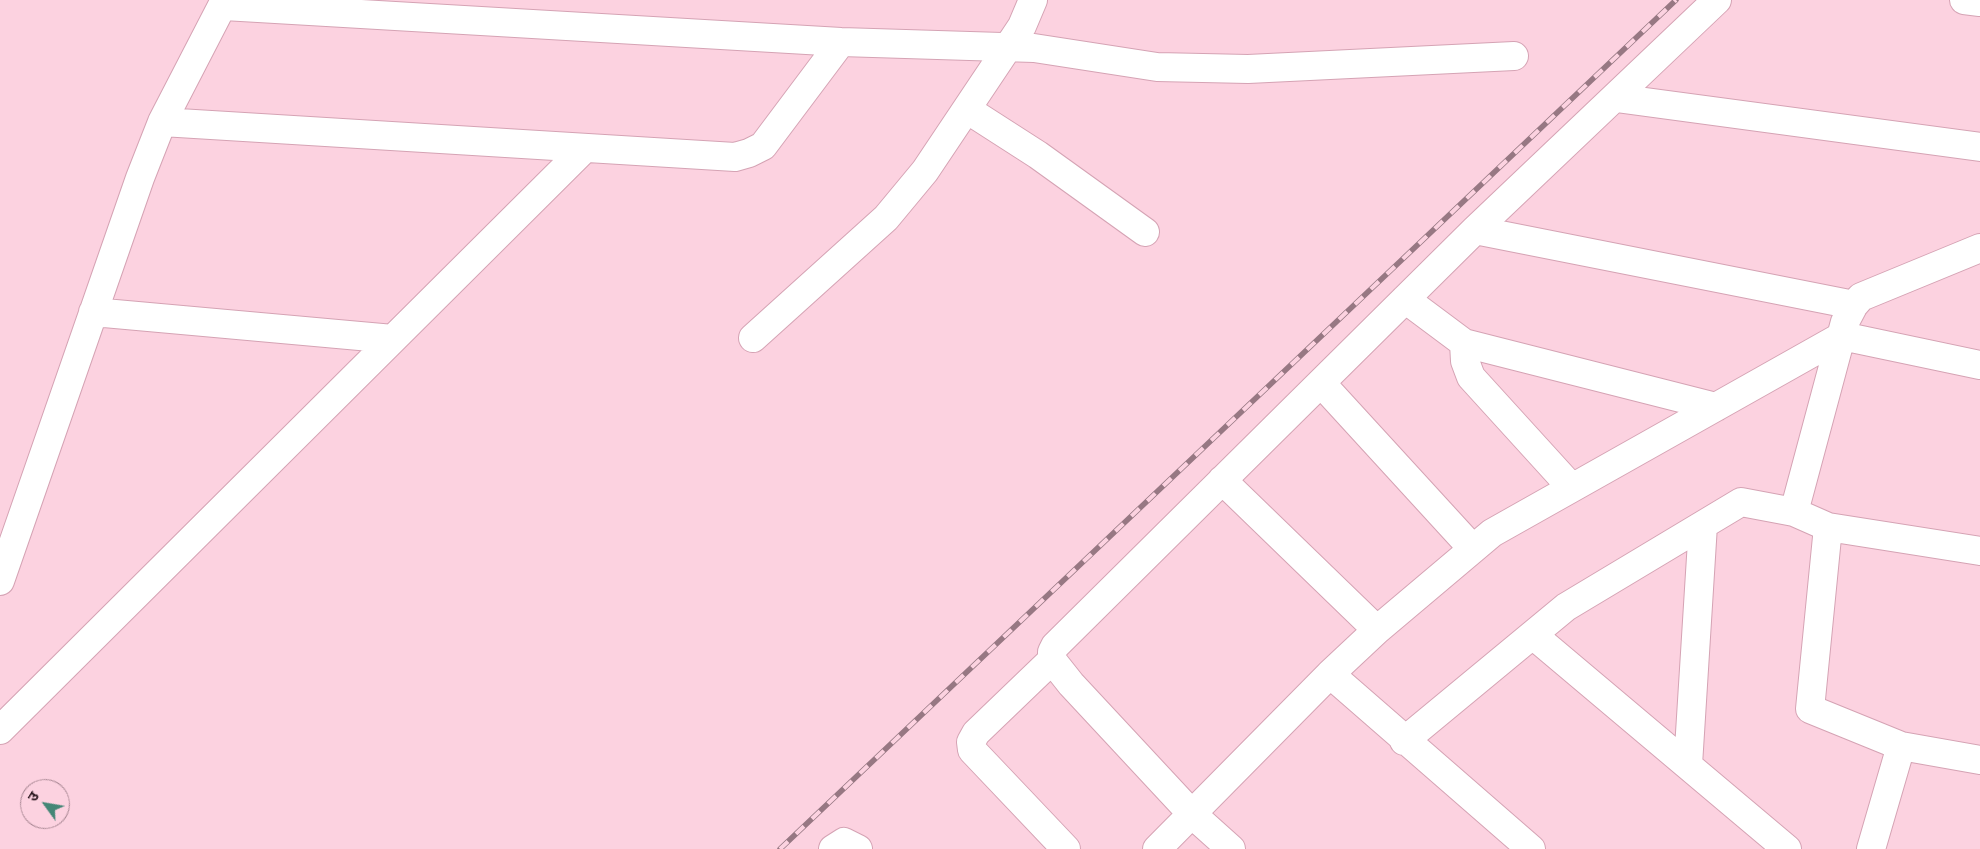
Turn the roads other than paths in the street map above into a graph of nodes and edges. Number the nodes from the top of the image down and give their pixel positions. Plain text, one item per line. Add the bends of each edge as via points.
1 (1033, 0) edge
2 (1717, 0) edge
3 (1964, 0) edge
4 (1980, 2) edge
5 (225, 3) edge
6 (841, 42) junction
7 (1008, 47) junction
8 (1514, 56) dead end
9 (1616, 98) junction
10 (968, 110) junction
11 (162, 122) junction
12 (1980, 147) edge
13 (585, 148) junction
14 (1475, 230) junction
15 (1145, 232) dead end
16 (1980, 248) edge
17 (1405, 300) junction
18 (1854, 305) junction
19 (93, 312) junction
20 (1842, 336) junction
21 (753, 338) dead end
22 (393, 340) junction
23 (1464, 343) junction
24 (1980, 365) edge
25 (1321, 383) junction
26 (1716, 407) junction
27 (1222, 480) junction
28 (1572, 488) junction
29 (1794, 512) junction
30 (1703, 525) junction
31 (1828, 527) junction
32 (1473, 549) junction
33 (1980, 551) edge
34 (0, 581) edge
35 (1377, 630) junction
36 (1533, 635) junction
37 (1052, 660) junction
38 (1330, 674) junction
39 (0, 730) edge
40 (1404, 741) junction
41 (1900, 746) junction
42 (1980, 760) edge
43 (1688, 765) junction
44 (1192, 814) junction
45 (833, 849) edge
46 (858, 849) edge
47 (1066, 849) edge
48 (1157, 849) edge
49 (1231, 849) edge
50 (1531, 849) edge
51 (1787, 849) edge
52 (1871, 849) edge

1 - 7 street
2 - 9 street
3 - 4 street
5 - 6 street
5 - 11 street
6 - 7 street
6 - 13 street via 763,146 749,154 735,157
7 - 8 street via 1050,50 1157,67 1248,69
7 - 10 street
9 - 12 street
9 - 14 street
10 - 15 street via 1038,155
10 - 21 street via 925,171 886,218
11 - 13 street
11 - 19 street
13 - 22 street
14 - 17 street
14 - 18 street
16 - 18 street via 1861,297
17 - 23 street
17 - 25 street
18 - 20 street
19 - 22 street
19 - 34 street
20 - 24 street
20 - 26 street
20 - 29 street
22 - 39 street
23 - 26 street
23 - 28 street via 1465,361 1471,377
25 - 27 street
25 - 32 street
26 - 28 street
27 - 35 street
27 - 37 street via 1055,646
28 - 32 street via 1492,533
29 - 30 street via 1741,502
29 - 31 street
30 - 36 street via 1566,607
30 - 43 street
31 - 33 street
31 - 41 street via 1810,709
32 - 35 street
35 - 38 street
36 - 40 street
36 - 43 street
37 - 44 street
37 - 47 street via 976,733 971,742 972,750
38 - 40 street
38 - 44 street
40 - 50 street
41 - 42 street
41 - 52 street
43 - 51 street
44 - 48 street
44 - 49 street
45 - 46 street via 844,842

